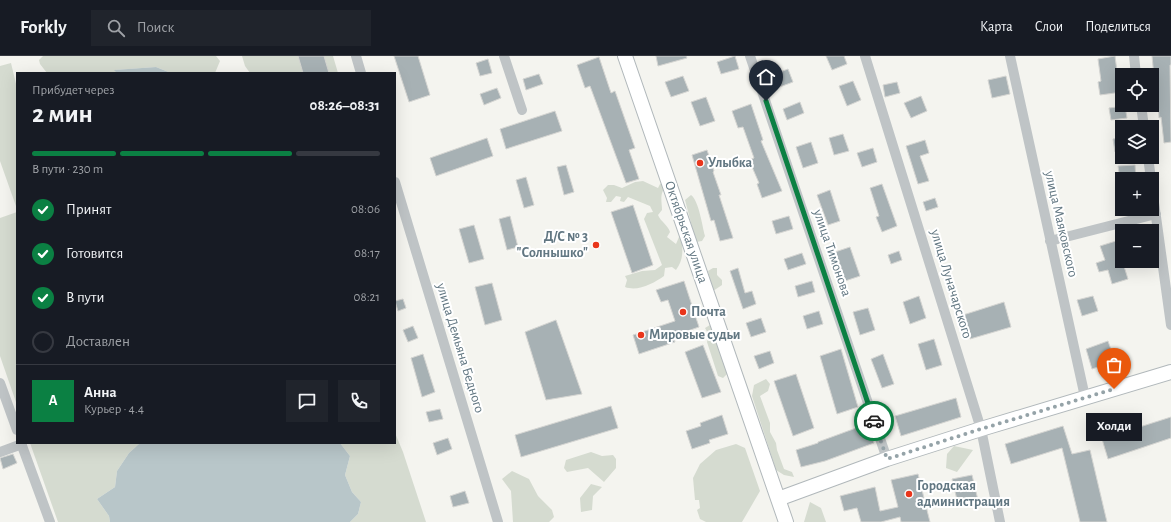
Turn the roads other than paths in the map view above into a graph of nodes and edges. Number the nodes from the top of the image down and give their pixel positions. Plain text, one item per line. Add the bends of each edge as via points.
1 (356, 56) edge
2 (504, 56) edge
3 (625, 56) edge
4 (750, 56) edge
5 (865, 56) edge
6 (1010, 56) edge
7 (1134, 56) edge
8 (1135, 68) edge
9 (361, 72) edge
10 (522, 110) dead end
11 (396, 185) edge
12 (1148, 216) edge
13 (1156, 216) edge
14 (1050, 241) junction
15 (1171, 325) edge
16 (1171, 372) edge
17 (0, 383) edge
18 (1085, 397) junction
19 (16, 427) edge
20 (981, 429) junction
21 (20, 444) edge
22 (22, 444) edge
23 (0, 452) edge
24 (887, 459) junction
25 (778, 498) junction
26 (50, 522) edge
27 (498, 522) edge
28 (786, 522) edge
29 (1000, 522) edge

1 - 9 street
2 - 10 street
3 - 25 street, Октябрьская улица
4 - 24 street, улица Тимонова
5 - 20 street, улица Луначарского
6 - 14 street, улица Маяковского
7 - 8 street
11 - 27 street, улица Демьяна Бедного
12 - 14 street
13 - 15 street
14 - 18 street, улица Маяковского
16 - 18 street
17 - 19 street
18 - 20 street
20 - 24 street
20 - 29 street, улица Луначарского
21 - 23 street
22 - 26 street
24 - 25 street
25 - 28 street, Октябрьская улица

